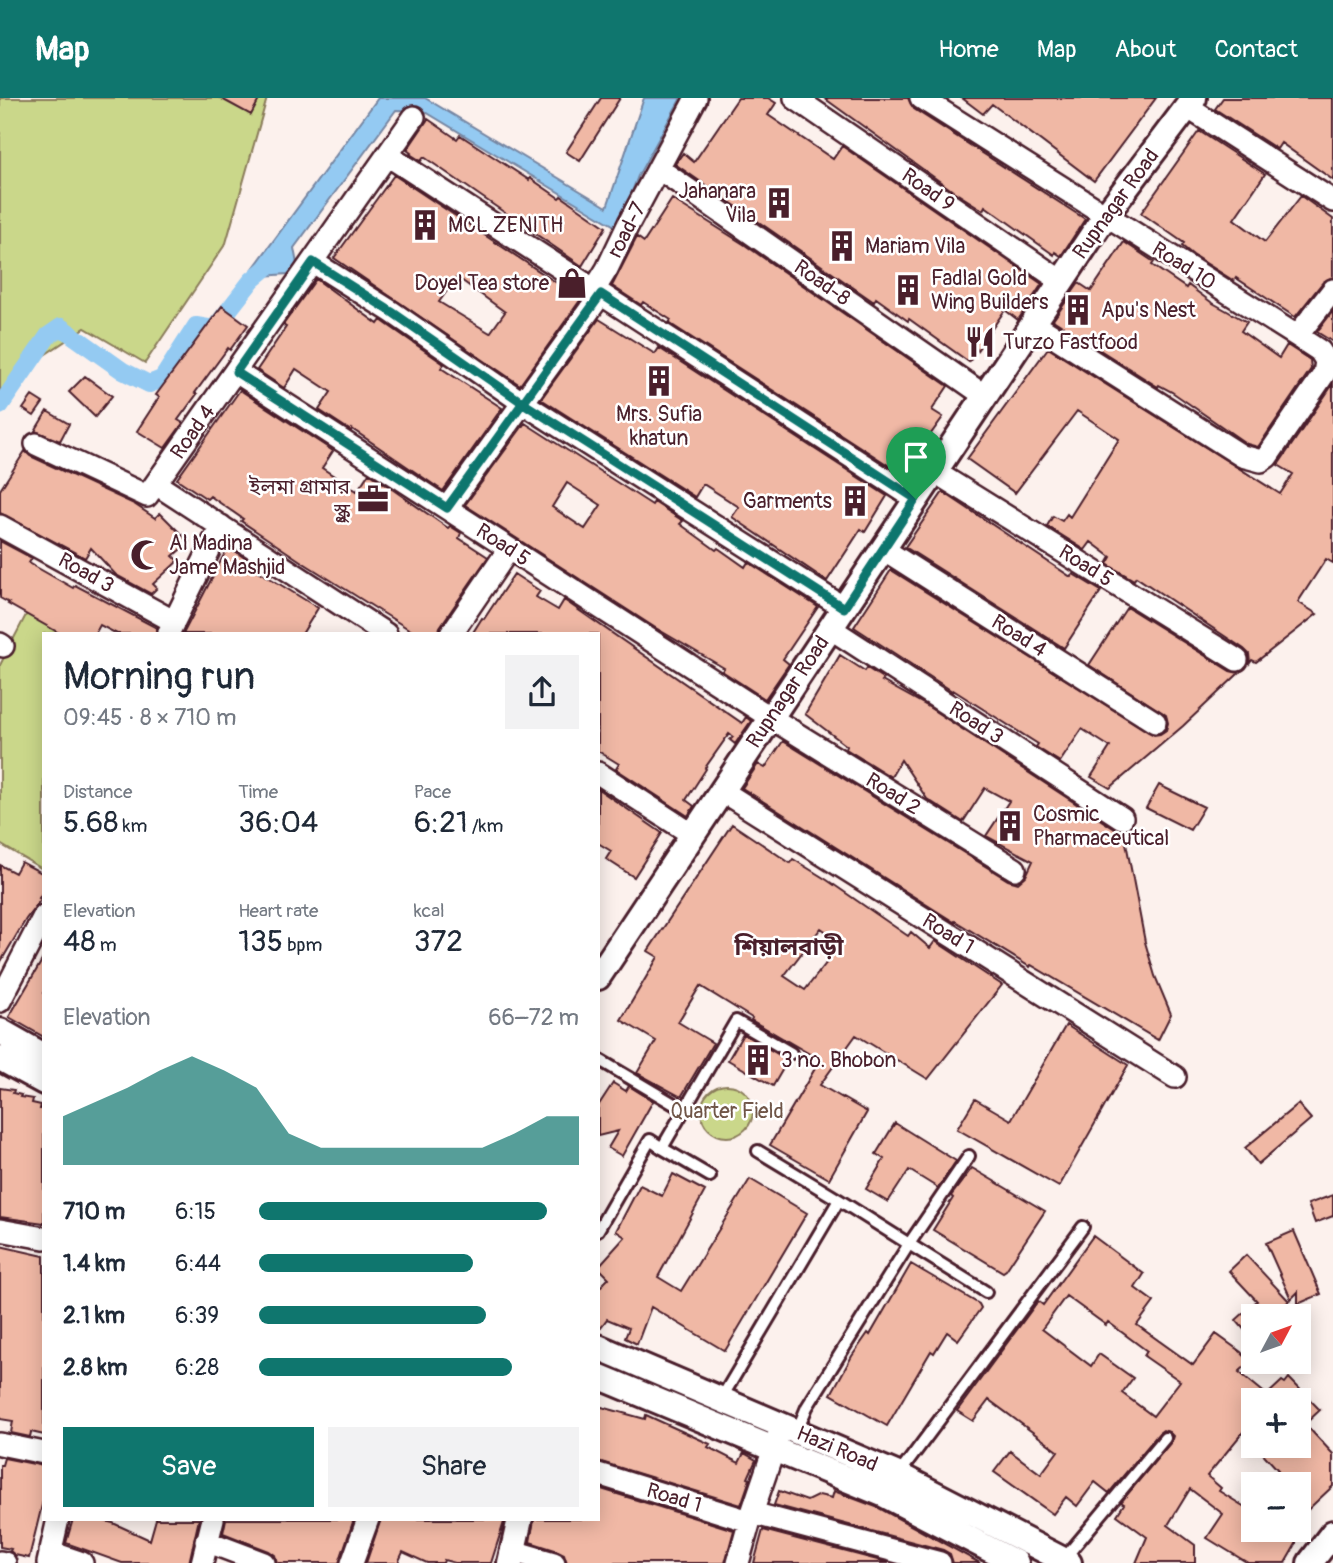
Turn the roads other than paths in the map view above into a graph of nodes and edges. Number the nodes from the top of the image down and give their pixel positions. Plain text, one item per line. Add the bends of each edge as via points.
1 (696, 98) edge
2 (796, 98) edge
3 (921, 98) edge
4 (1191, 103) edge
5 (414, 117) dead end
6 (387, 155) junction
7 (659, 169) junction
8 (1333, 201) edge
9 (1105, 216) junction
10 (313, 262) junction
11 (1061, 281) junction
12 (1333, 290) edge
13 (598, 292) junction
14 (1033, 323) junction
15 (1297, 336) junction
16 (236, 372) junction
17 (985, 396) junction
18 (523, 403) junction
19 (36, 444) dead end
20 (935, 472) junction
21 (156, 484) junction
22 (916, 499) junction
23 (447, 508) junction
24 (0, 526) edge
25 (221, 526) junction
26 (509, 548) junction
27 (883, 550) junction
28 (844, 608) junction
29 (171, 627) edge
30 (830, 628) junction
31 (383, 632) edge
32 (452, 632) edge
33 (1237, 660) dead end
34 (771, 718) junction
35 (1155, 722) dead end
36 (600, 774) edge
37 (722, 791) junction
38 (1122, 818) dead end
39 (693, 835) junction
40 (1015, 869) dead end
41 (42, 924) edge
42 (35, 954) edge
43 (600, 974) edge
44 (0, 1001) edge
45 (0, 1031) edge
46 (791, 1053) dead end
47 (42, 1055) edge
48 (0, 1058) edge
49 (600, 1060) edge
50 (1175, 1077) dead end
51 (42, 1081) edge
52 (684, 1110) junction
53 (662, 1148) junction
54 (758, 1152) dead end
55 (968, 1156) dead end
56 (710, 1176) dead end
57 (839, 1200) junction
58 (600, 1227) edge
59 (1083, 1227) dead end
60 (0, 1230) edge
61 (42, 1238) edge
62 (909, 1244) junction
63 (986, 1292) dead end
64 (600, 1348) edge
65 (600, 1377) edge
66 (721, 1399) junction
67 (790, 1428) junction
68 (1165, 1438) dead end
69 (0, 1444) edge
70 (774, 1450) junction
71 (42, 1453) edge
72 (600, 1475) edge
73 (898, 1475) junction
74 (750, 1517) junction
75 (58, 1521) edge
76 (212, 1521) edge
77 (367, 1521) edge
78 (520, 1521) edge
79 (1333, 1533) edge
80 (206, 1541) junction
81 (511, 1557) edge
82 (49, 1558) edge
83 (1066, 1561) edge
84 (0, 1562) edge
85 (5, 1563) edge
86 (82, 1563) edge
87 (202, 1563) edge
88 (264, 1563) edge
89 (352, 1563) edge
90 (554, 1563) edge
91 (738, 1563) edge
92 (940, 1563) edge
93 (1016, 1563) edge
94 (1310, 1563) edge

1 - 7 street, road-7
2 - 11 street, Road 9
3 - 9 street, Road 10
4 - 8 street
4 - 9 street, Rupnagar Road
5 - 6 street, Road 4
6 - 10 street, Road 4
6 - 13 street
7 - 13 street, road-7
7 - 17 street, Road-8
9 - 11 street, Rupnagar Road
9 - 15 street, Road 10
10 - 16 street, Road 4
10 - 18 street
11 - 14 street, Rupnagar Road
12 - 15 street
13 - 18 street, road-7
13 - 22 street
14 - 15 street, Road 10 via 1242,457 1261,461 1324,374 1326,361 1320,351
14 - 17 street, Rupnagar Road
16 - 21 street, Road 4
16 - 23 street, Road 5
17 - 20 street, Rupnagar Road
18 - 23 street, road-7
18 - 28 street
19 - 21 street via 147,496
20 - 22 street, Rupnagar Road
20 - 33 street, Road 5
21 - 25 street
22 - 27 street, Rupnagar Road
23 - 26 street, Road 5
24 - 29 street, Road 3
25 - 29 street
25 - 31 street
26 - 32 street
26 - 34 street, Road 5
27 - 28 street, Rupnagar Road
27 - 35 street, Road 4
28 - 30 street, Rupnagar Road
30 - 34 street, Rupnagar Road
30 - 38 street, Road 3
34 - 37 street, Rupnagar Road
34 - 40 street, Road 2
36 - 39 street
37 - 39 street, Rupnagar Road
37 - 50 street, Road 1
39 - 43 street, Rupnagar Road
41 - 42 street
42 - 44 street
45 - 47 street
46 - 52 lane via 736,1021
48 - 51 street
49 - 52 lane
52 - 53 lane
53 - 56 lane
53 - 58 lane via 650,1140
54 - 57 lane
55 - 62 lane
57 - 62 lane
57 - 66 lane
59 - 73 lane
60 - 61 street
62 - 63 lane
62 - 67 lane
64 - 66 street, Hazi Road
65 - 70 street, Hazi Road
66 - 67 street, Hazi Road
67 - 70 street
67 - 73 street, Hazi Road
68 - 83 lane
69 - 71 street
70 - 74 street
70 - 93 street, Hazi Road via 885,1495
72 - 74 street, Road 1
73 - 83 street, Hazi Road
74 - 91 street
74 - 92 street, Road 1
75 - 82 street
76 - 80 street
77 - 89 street
78 - 81 street
79 - 94 street
80 - 87 street
80 - 88 street
81 - 90 street
82 - 86 street
84 - 85 street

